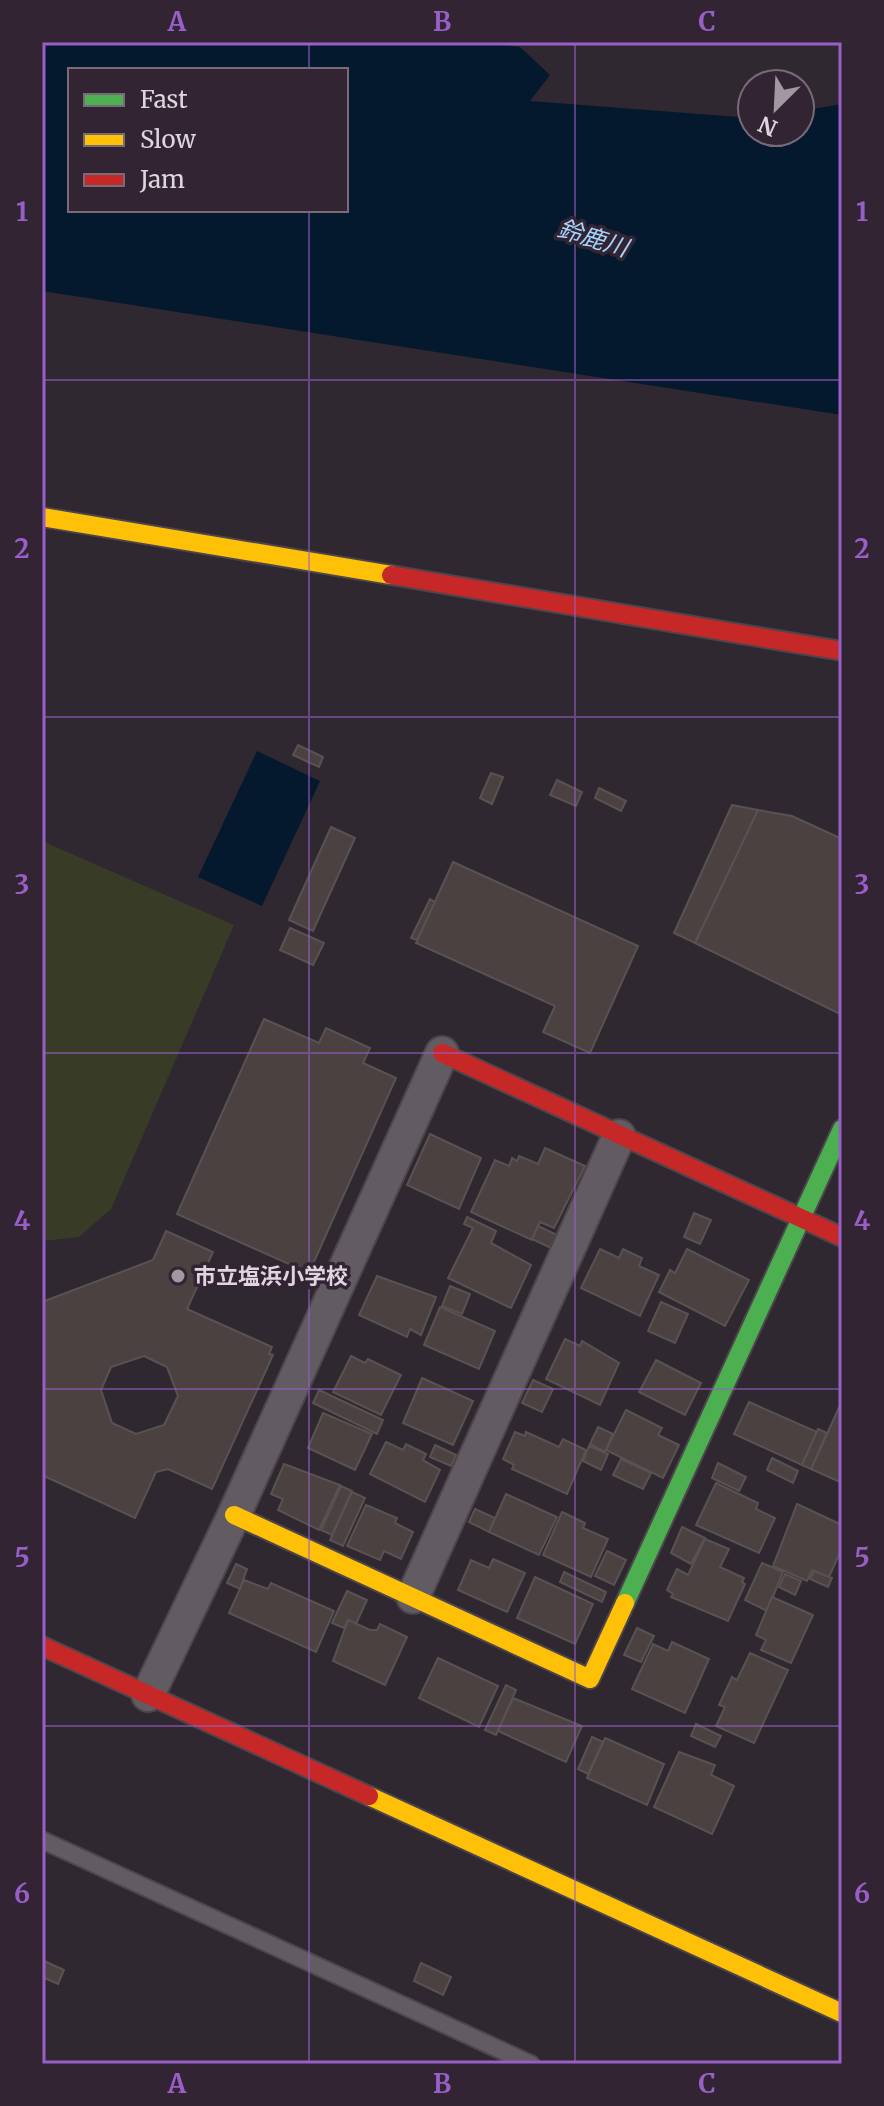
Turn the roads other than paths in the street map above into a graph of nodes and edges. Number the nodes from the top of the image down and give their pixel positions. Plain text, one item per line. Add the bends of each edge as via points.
1 (42, 517) edge
2 (842, 651) edge
3 (442, 1053) joint
4 (842, 1129) edge
5 (619, 1136) junction
6 (801, 1218) junction
7 (842, 1237) edge
8 (234, 1515) junction
9 (413, 1597) junction
10 (42, 1646) edge
11 (148, 1695) junction
12 (42, 1840) edge
13 (842, 2013) edge
14 (531, 2064) edge

1 - 2 street
3 - 5 street
3 - 8 street
4 - 6 street
5 - 6 street
5 - 9 street
6 - 7 street
6 - 9 street via 590,1679
8 - 9 street
8 - 11 street
10 - 11 street
11 - 13 street
12 - 14 lane

